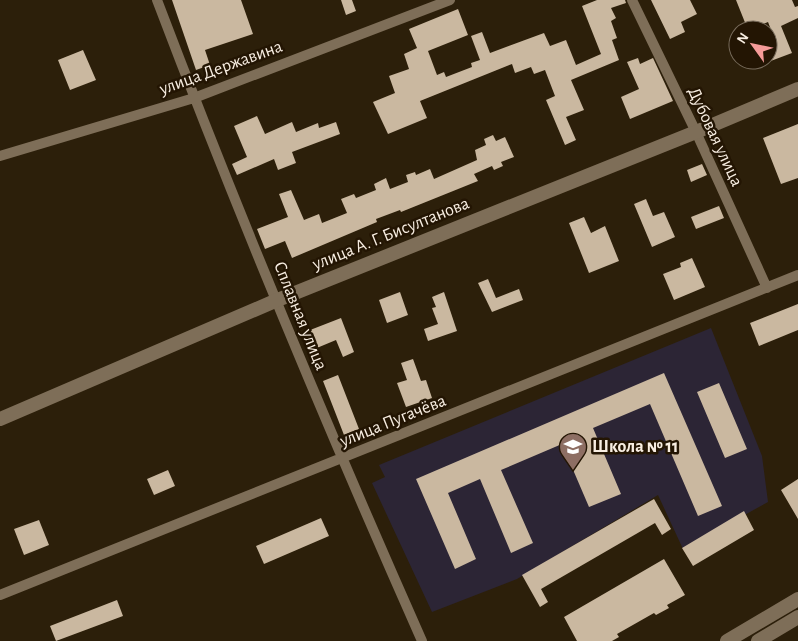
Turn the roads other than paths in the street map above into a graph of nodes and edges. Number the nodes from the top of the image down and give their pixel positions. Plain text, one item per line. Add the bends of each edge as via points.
1 (157, 0) edge
2 (450, 0) edge
3 (632, 0) edge
4 (798, 89) edge
5 (194, 98) junction
6 (696, 132) junction
7 (0, 156) edge
8 (798, 275) edge
9 (767, 288) junction
10 (275, 301) junction
11 (0, 419) edge
12 (341, 459) junction
13 (0, 595) edge
14 (798, 599) edge
15 (798, 618) edge
16 (422, 641) edge
17 (727, 641) edge
18 (758, 641) edge

1 - 5 street, Сплавная улица
2 - 5 street, улица Державина
3 - 6 street, Дубовая улица
4 - 6 street, улица А. Г. Бисултанова
5 - 7 street, улица Державина
5 - 10 street, Сплавная улица
6 - 9 street, Дубовая улица
6 - 10 street, улица А. Г. Бисултанова
8 - 9 street, улица Пугачёва
9 - 12 street, улица Пугачёва
10 - 11 street, улица А. Г. Бисултанова
10 - 12 street, Сплавная улица
12 - 13 street, улица Пугачёва
12 - 16 street, Сплавная улица
14 - 17 street
15 - 18 street

